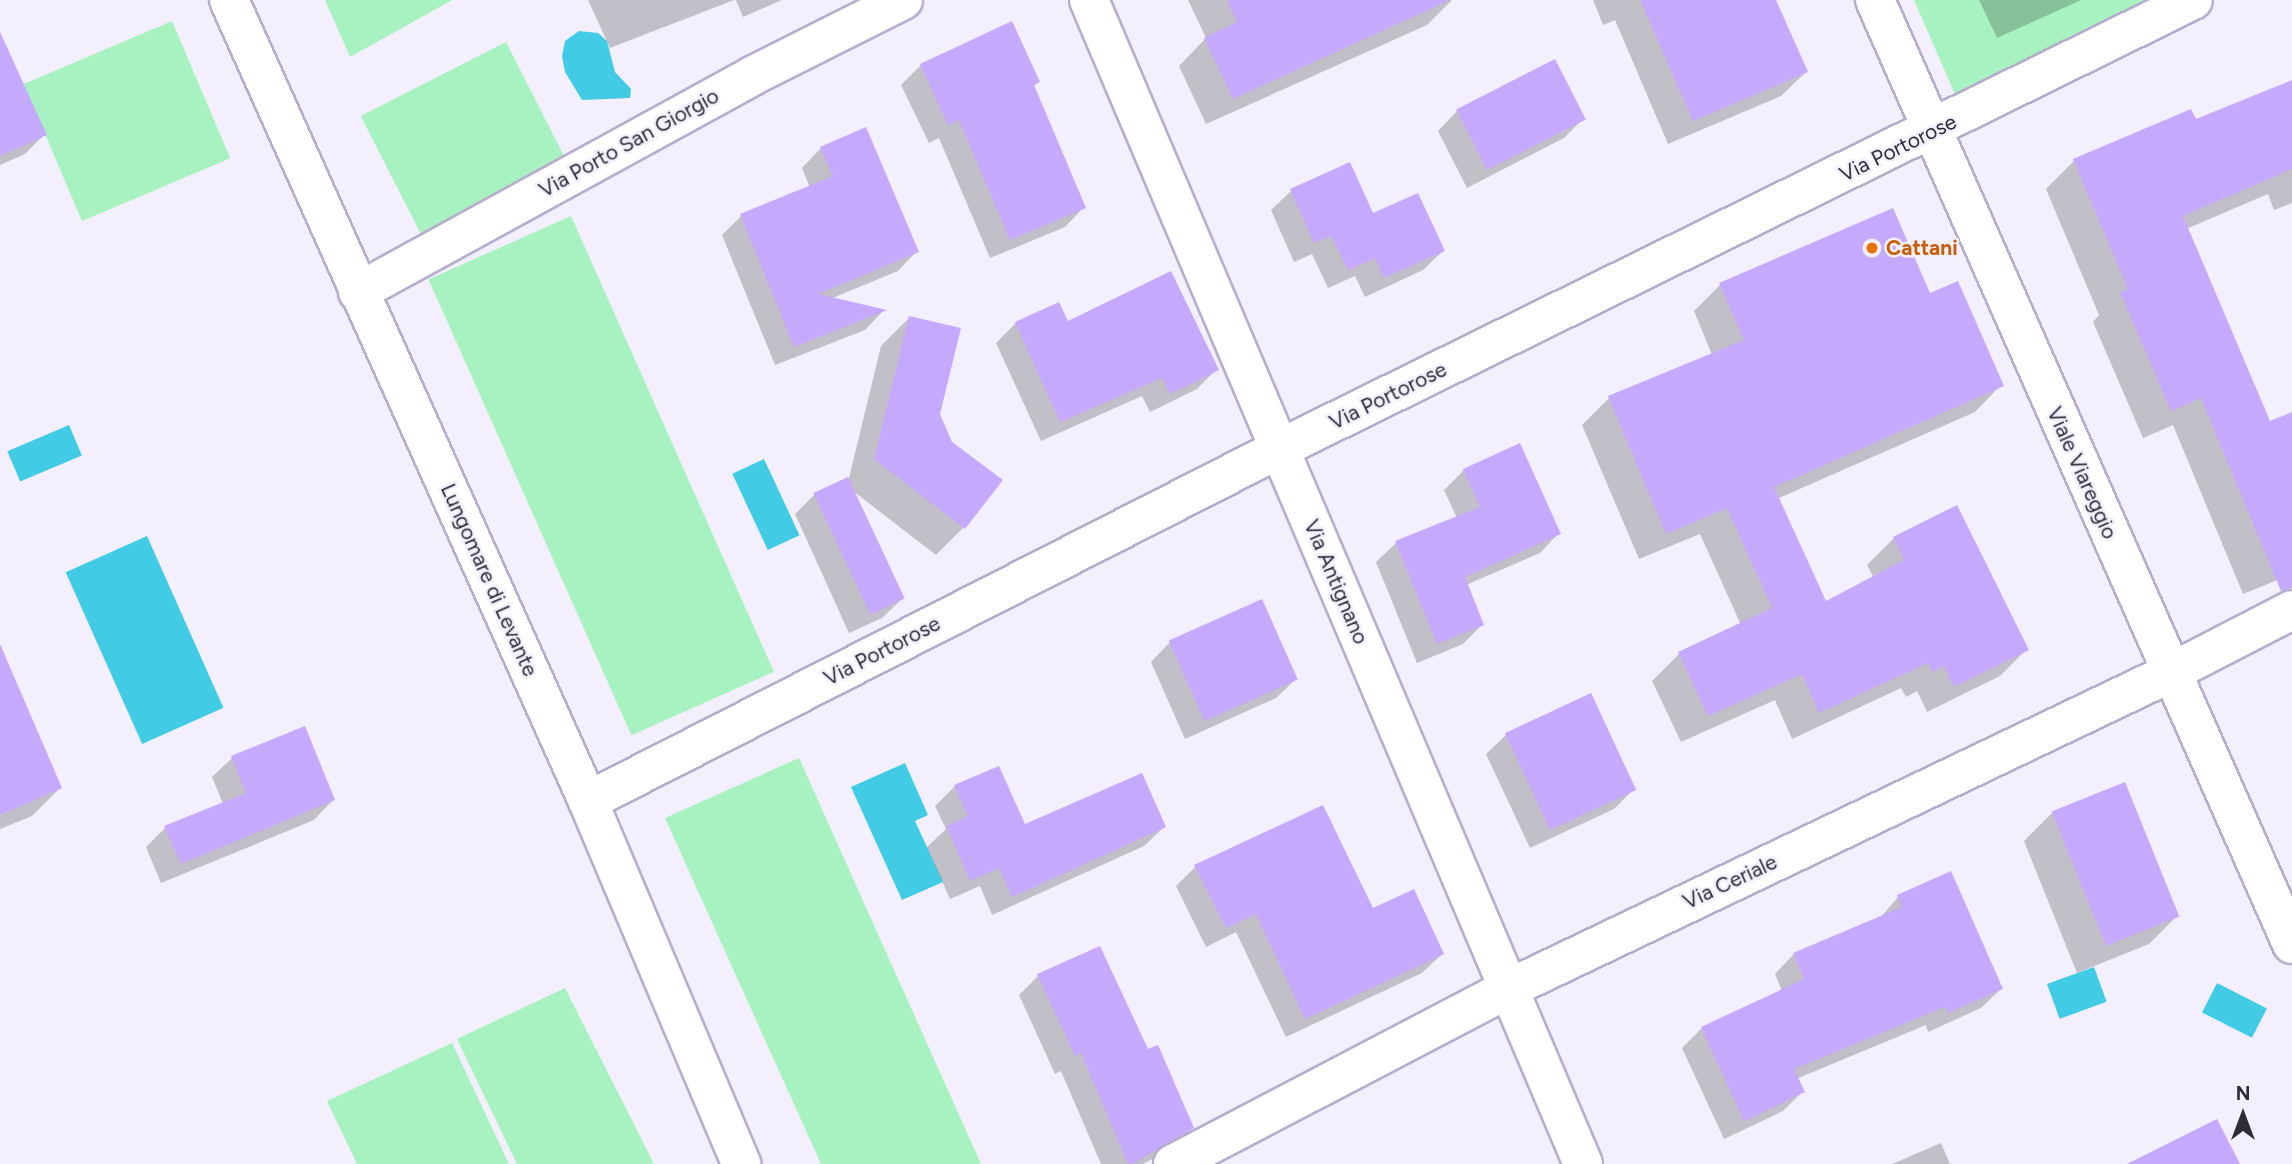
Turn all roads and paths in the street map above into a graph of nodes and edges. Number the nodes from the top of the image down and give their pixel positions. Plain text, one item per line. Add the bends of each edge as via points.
1 (229, 0) edge
2 (903, 0) edge
3 (1089, 0) edge
4 (1875, 0) edge
5 (2193, 0) edge
6 (1933, 131) junction
7 (358, 292) junction
8 (1279, 449) junction
9 (2292, 610) edge
10 (2169, 673) junction
11 (589, 801) junction
12 (2292, 944) edge
13 (1510, 988) junction
14 (741, 1164) edge
15 (1173, 1164) edge
16 (1583, 1164) edge

1 - 7 street, Lungomare di Levante
2 - 7 street, Via Porto San Giorgio via 752,76
3 - 8 street, Via Antignano
4 - 6 street, Viale Viareggio
5 - 6 street, Via Portorose
6 - 8 street, Via Portorose
6 - 10 street, Viale Viareggio
7 - 11 street, Lungomare di Levante
8 - 11 street, Via Portorose
8 - 13 street, Via Antignano
9 - 10 street, Via Ceriale
10 - 12 street, Viale Viareggio
10 - 13 street, Via Ceriale
11 - 14 street, Lungomare di Levante
13 - 15 street, Via Ceriale
13 - 16 street, Via Antignano

